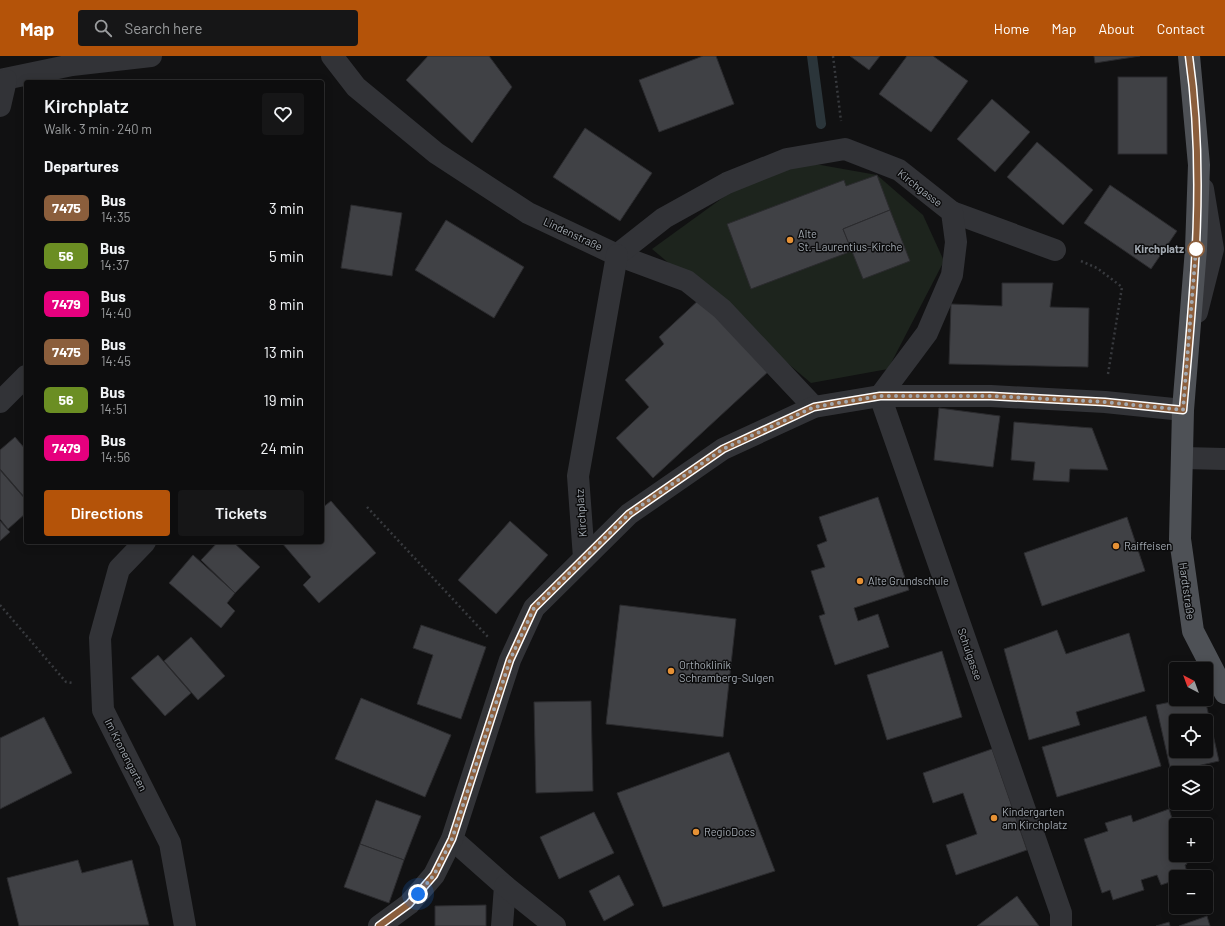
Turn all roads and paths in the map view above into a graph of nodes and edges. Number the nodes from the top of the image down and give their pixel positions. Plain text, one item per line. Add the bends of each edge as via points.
1 (151, 56) edge
2 (332, 56) edge
3 (833, 56) edge
4 (1189, 56) edge
5 (3, 80) edge
6 (0, 106) edge
7 (845, 149) junction
8 (952, 212) junction
9 (1055, 250) dead end
10 (617, 255) junction
11 (1097, 268) dead end
12 (24, 378) edge
13 (880, 396) junction
14 (0, 402) edge
15 (1105, 402) junction
16 (814, 407) junction
17 (1183, 410) junction
18 (1183, 458) junction
19 (1225, 459) edge
20 (367, 507) dead end
21 (143, 544) edge
22 (584, 558) junction
23 (0, 606) edge
24 (510, 660) junction
25 (102, 687) junction
26 (1225, 693) edge
27 (452, 839) junction
28 (504, 886) junction
29 (1061, 919) edge
30 (185, 926) edge
31 (379, 926) edge
32 (502, 926) edge
33 (555, 926) edge

1 - 5 street via 72,65
2 - 10 street, Lindenstraße via 356,87 436,153 528,213
3 - 7 path
4 - 17 main road, Hardtstraße via 1198,165 1196,249
5 - 6 street
7 - 8 street, Kirchgasse via 899,170
7 - 10 street via 787,159 727,183 664,218
8 - 9 street
8 - 13 street, Kirchgasse via 956,242 952,275 927,333
10 - 16 street, Lindenstraße via 687,281 722,310
10 - 22 street, Kirchplatz via 578,476
11 - 15 path via 1122,287
12 - 14 street
13 - 15 street, Kirchplatz via 991,396
13 - 16 street, Kirchplatz
13 - 29 street, Schulgasse
15 - 17 street, Kirchplatz
16 - 22 street, Kirchplatz via 723,449 629,514
17 - 18 main road, Hardtstraße
18 - 19 street
18 - 26 main road, Hardtstraße via 1180,539 1193,631
20 - 24 path
21 - 25 street, Im Kronengarten via 119,569 100,638
22 - 24 street via 534,608
23 - 25 path via 66,682
24 - 27 street
25 - 30 street, Im Kronengarten via 104,710 170,843
27 - 28 street
27 - 31 street via 434,875 409,904
28 - 32 street
28 - 33 street

